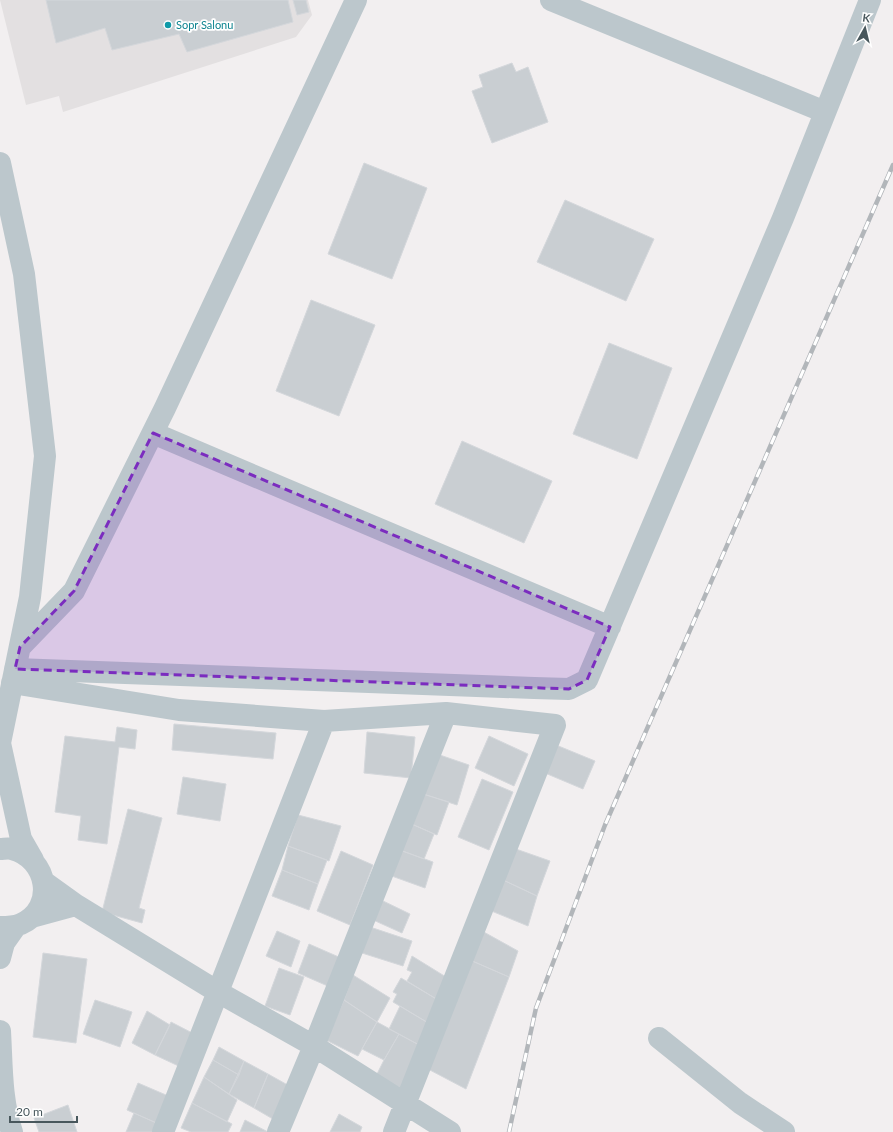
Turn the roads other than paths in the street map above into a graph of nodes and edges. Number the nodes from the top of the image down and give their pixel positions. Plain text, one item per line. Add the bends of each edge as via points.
1 (356, 0) edge
2 (551, 0) edge
3 (870, 0) edge
4 (825, 112) junction
5 (0, 163) edge
6 (153, 433) junction
7 (610, 627) junction
8 (20, 647) junction
9 (14, 676) junction
10 (446, 713) junction
11 (324, 721) junction
12 (0, 743) edge
13 (0, 849) edge
14 (33, 860) junction
15 (44, 882) junction
16 (76, 906) junction
17 (16, 923) edge
18 (0, 958) edge
19 (218, 992) junction
20 (0, 1031) edge
21 (659, 1038) dead end
22 (314, 1046) junction
23 (406, 1103) junction
24 (12, 1132) edge
25 (163, 1132) edge
26 (278, 1132) edge
27 (394, 1132) edge
28 (450, 1132) edge
29 (784, 1132) edge

1 - 6 street
2 - 4 street
3 - 4 street
4 - 7 street via 777,233
5 - 8 street via 24,274 45,456 30,597
6 - 7 street
6 - 8 street via 74,590
7 - 9 street via 587,680 569,689
8 - 9 street
9 - 11 street via 179,710
9 - 12 street
10 - 11 street
10 - 22 street
10 - 23 street via 555,725
11 - 19 street
12 - 14 street via 21,839
13 - 14 street via 11,848
14 - 15 street
15 - 16 street
15 - 17 street via 44,895 40,906
16 - 17 street
16 - 19 street
17 - 18 street via 4,943
19 - 22 street
19 - 25 street
20 - 24 street via 4,1086
21 - 29 street via 740,1103
22 - 23 street
22 - 26 street
23 - 27 street
23 - 28 street

